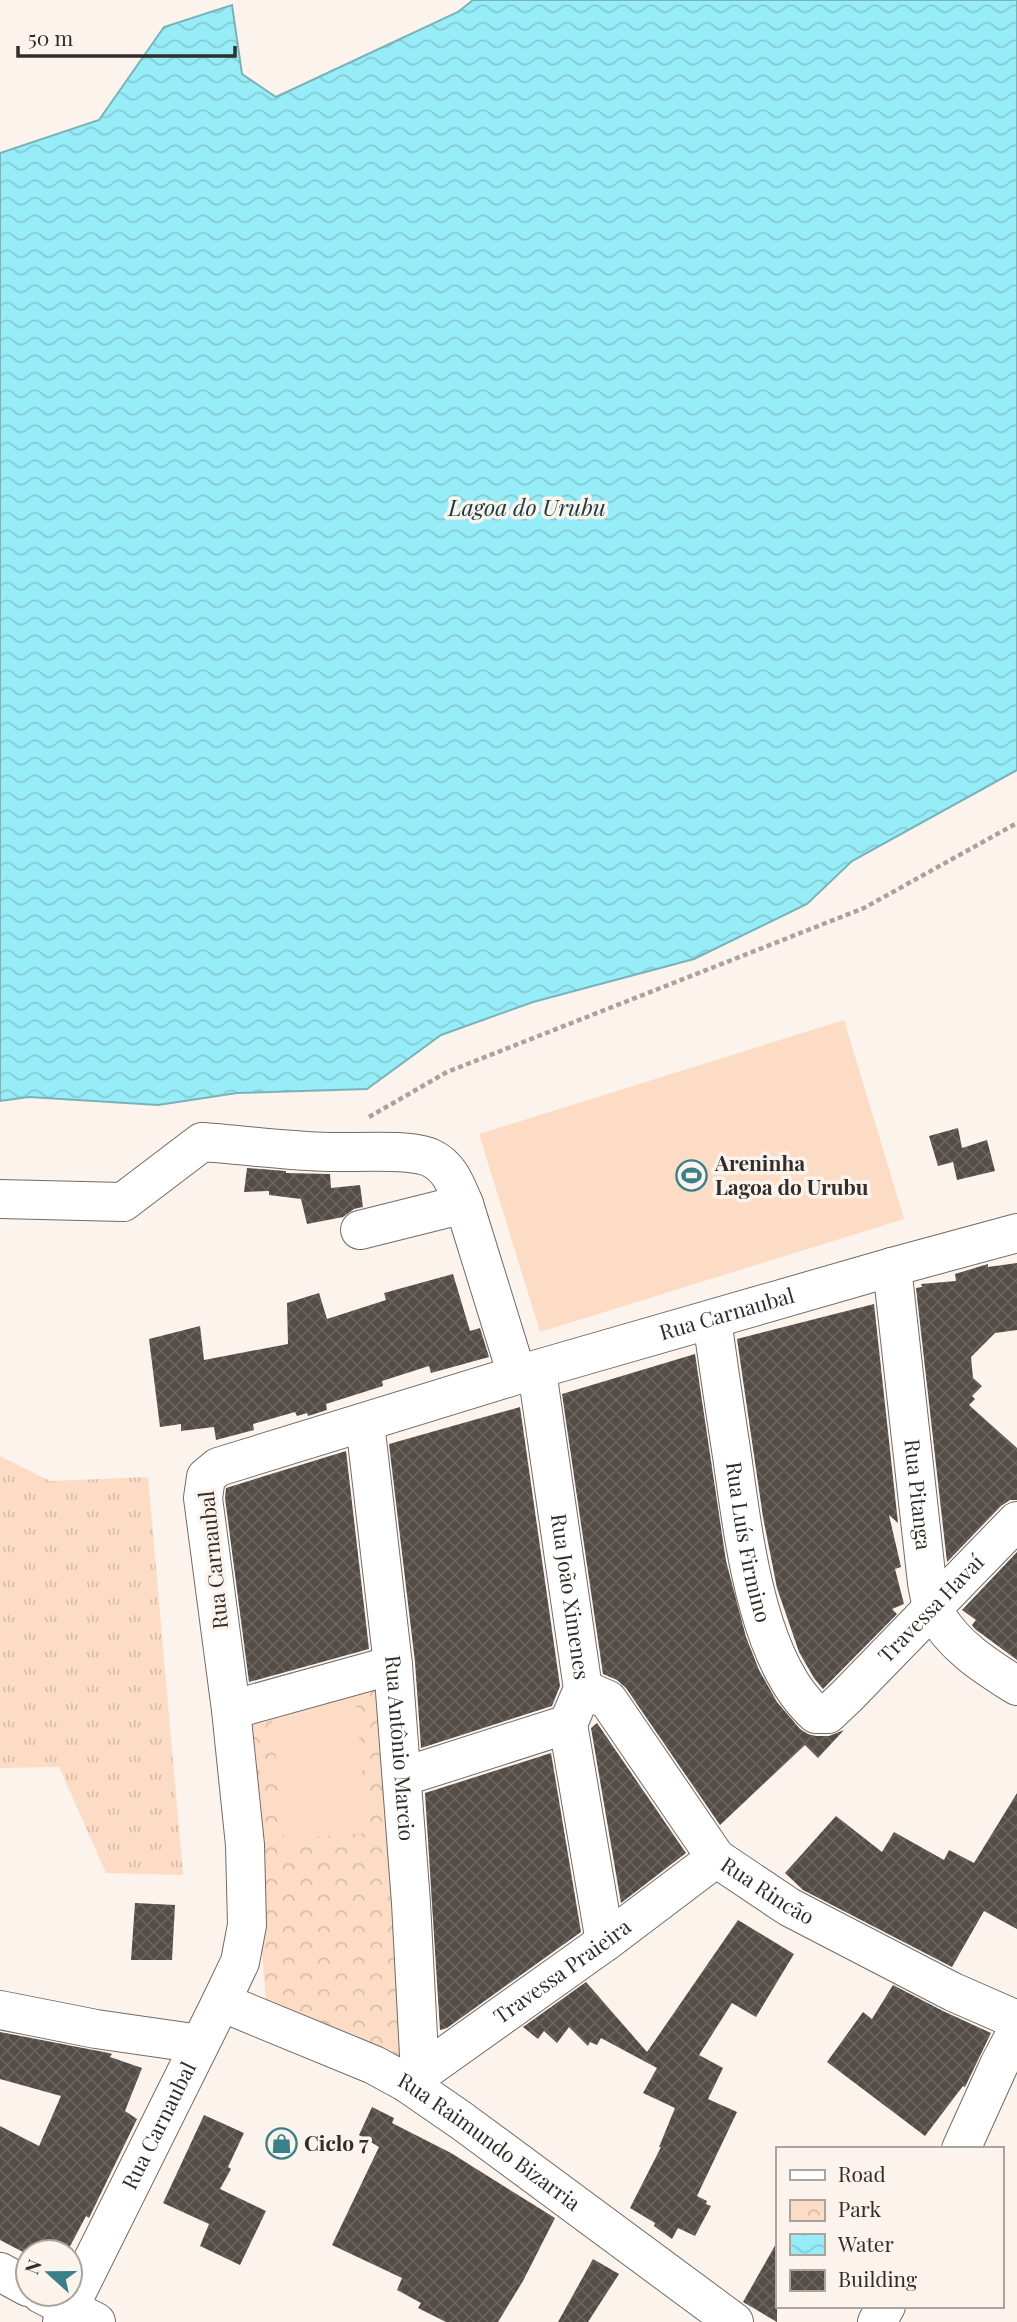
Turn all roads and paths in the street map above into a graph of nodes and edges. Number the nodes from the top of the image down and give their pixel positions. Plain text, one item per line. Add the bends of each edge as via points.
1 (1017, 823) edge
2 (365, 1119) dead end
3 (0, 1199) edge
4 (464, 1204) junction
5 (360, 1230) dead end
6 (1017, 1233) edge
7 (892, 1266) junction
8 (712, 1319) junction
9 (527, 1373) junction
10 (365, 1423) junction
11 (1017, 1521) edge
12 (933, 1609) junction
13 (393, 1665) junction
14 (1017, 1686) edge
15 (847, 1696) joint
16 (576, 1707) junction
17 (231, 1710) junction
18 (402, 1777) junction
19 (716, 1858) junction
20 (605, 1942) junction
21 (221, 2002) junction
22 (0, 2010) edge
23 (1017, 2020) edge
24 (1017, 2031) edge
25 (200, 2044) junction
26 (1008, 2069) edge
27 (413, 2079) junction
28 (962, 2147) edge
29 (67, 2312) edge
30 (734, 2322) edge

1 - 2 path via 864,908 447,1072
3 - 4 street, Rua João Ximenes via 123,1202 202,1142 428,1156 444,1165
4 - 5 street
4 - 9 street, Rua João Ximenes
6 - 7 street, Rua Carnaubal
7 - 8 street, Rua Carnaubal
7 - 12 street, Rua Pitanga
8 - 9 street, Rua Carnaubal
8 - 15 street, Rua Luís Firmino via 744,1538 764,1623 780,1662 804,1703 816,1714 828,1714
9 - 10 street, Rua Carnaubal
9 - 16 street, Rua João Ximenes
10 - 13 street, Rua Antônio Marcio
10 - 17 street, Rua Carnaubal via 218,1467 206,1477 203,1498
11 - 12 street, Travessa Havaí
12 - 14 street, Rua Pitanga via 972,1656
12 - 15 street, Travessa Havaí
13 - 17 street
13 - 18 street, Rua Antônio Marcio
16 - 18 street
16 - 19 street, Rua Rincão via 608,1700
16 - 20 street, Rua João Ximenes
17 - 21 street, Rua Carnaubal via 245,1845 247,1925 240,1962
18 - 27 street, Rua Antônio Marcio via 411,1903
19 - 20 street, Travessa Praieira
19 - 23 street, Rua Rincão via 789,1907 953,1993
20 - 27 street, Travessa Praieira
21 - 25 street, Rua Carnaubal
21 - 27 street, Rua Raimundo Bizarria
22 - 25 street
24 - 26 street
25 - 29 street, Rua Carnaubal
26 - 28 street
27 - 30 street, Rua Raimundo Bizarria

